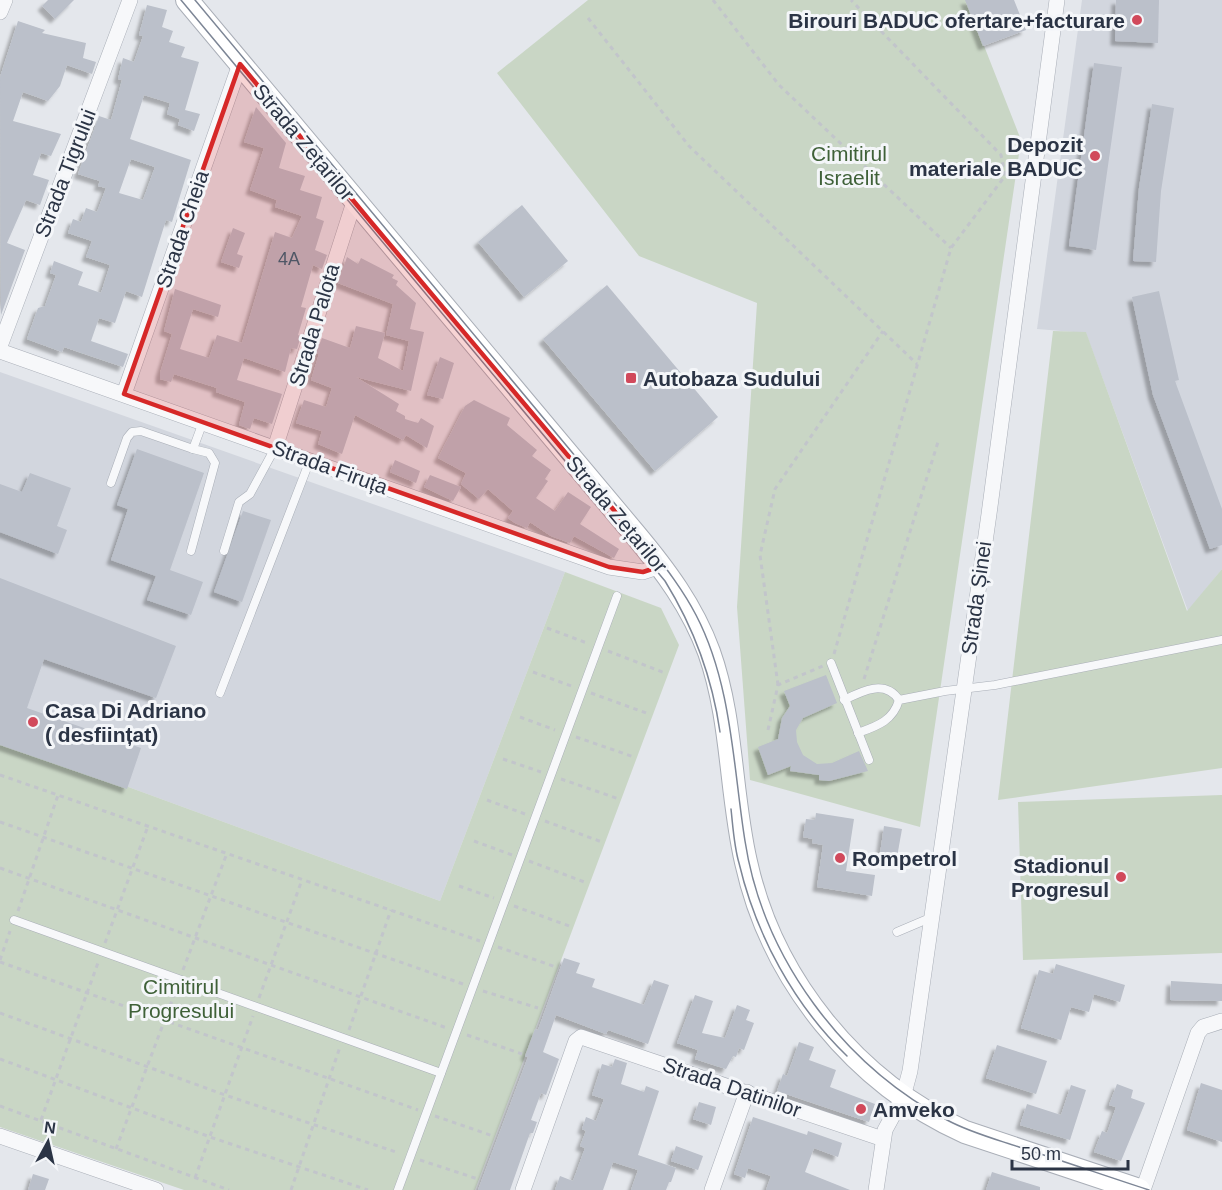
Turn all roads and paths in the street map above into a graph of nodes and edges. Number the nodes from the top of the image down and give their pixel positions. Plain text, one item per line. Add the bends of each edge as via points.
1 (5, 0) edge
2 (130, 0) edge
3 (187, 0) edge
4 (713, 0) edge
5 (851, 0) edge
6 (1057, 0) edge
7 (0, 12) edge
8 (588, 18) dead end
9 (240, 64) junction
10 (354, 202) junction
11 (951, 248) junction
12 (883, 331) junction
13 (0, 346) edge
14 (0, 351) edge
15 (917, 364) junction
16 (124, 394) junction
17 (203, 422) junction
18 (938, 442) dead end
19 (276, 448) junction
20 (193, 449) junction
21 (310, 460) junction
22 (111, 483) dead end
23 (191, 551) dead end
24 (224, 551) dead end
25 (661, 566) junction
26 (617, 596) dead end
27 (1222, 640) edge
28 (831, 663) junction
29 (778, 684) junction
30 (963, 688) junction
31 (860, 692) junction
32 (220, 693) dead end
33 (844, 700) junction
34 (899, 700) junction
35 (768, 730) dead end
36 (858, 733) junction
37 (869, 760) dead end
38 (0, 775) edge
39 (58, 795) junction
40 (0, 822) edge
41 (148, 826) junction
42 (43, 837) junction
43 (227, 853) junction
44 (0, 868) edge
45 (132, 868) junction
46 (29, 878) junction
47 (302, 879) junction
48 (211, 896) junction
49 (117, 910) junction
50 (930, 918) junction
51 (14, 920) junction
52 (286, 923) junction
53 (897, 932) dead end
54 (195, 938) junction
55 (489, 944) junction
56 (102, 951) junction
57 (0, 961) edge
58 (271, 965) junction
59 (556, 967) dead end
60 (180, 979) junction
61 (472, 988) junction
62 (87, 993) junction
63 (256, 1006) junction
64 (538, 1008) dead end
65 (0, 1013) edge
66 (164, 1020) junction
67 (1222, 1021) edge
68 (456, 1031) junction
69 (70, 1038) junction
70 (242, 1047) junction
71 (522, 1054) dead end
72 (0, 1059) edge
73 (147, 1066) junction
74 (441, 1073) junction
75 (56, 1079) junction
76 (747, 1092) junction
77 (225, 1095) junction
78 (903, 1097) junction
79 (0, 1106) edge
80 (132, 1108) junction
81 (426, 1113) junction
82 (41, 1120) junction
83 (0, 1136) edge
84 (493, 1136) dead end
85 (210, 1137) junction
86 (883, 1138) junction
87 (116, 1149) junction
88 (410, 1157) junction
89 (195, 1178) junction
90 (478, 1179) dead end
91 (156, 1190) edge
92 (229, 1190) edge
93 (368, 1190) edge
94 (398, 1190) edge
95 (523, 1190) edge
96 (712, 1190) edge
97 (876, 1190) edge
98 (1141, 1190) edge

1 - 7 street
2 - 13 street, Strada Tigrului
3 - 9 main road, Strada Zețarilor
4 - 11 path via 779,85
5 - 11 path via 1001,155 1005,176
6 - 30 street, Strada Șinei
8 - 12 path via 689,146
9 - 10 main road, Strada Zețarilor
9 - 16 street, Strada Cheia
10 - 19 street, Strada Palota
10 - 25 main road, Strada Zețarilor
11 - 15 path
12 - 15 path
12 - 29 path via 775,489 760,555
14 - 16 street, Strada Firuța
15 - 28 path
16 - 17 street, Strada Firuța
17 - 19 street, Strada Firuța
17 - 20 lane
18 - 31 path
19 - 21 street, Strada Firuța
19 - 24 lane via 257,484 239,502
20 - 22 lane via 141,431 132,432
20 - 23 lane via 209,453 215,463
21 - 25 street, Strada Firuța via 609,567 643,572
21 - 32 lane
25 - 78 main road, Strada Zețarilor via 695,618 715,671 746,862 768,927 804,995 822,1020 869,1071
26 - 55 lane
27 - 30 lane
28 - 29 path
28 - 33 lane
29 - 35 path
30 - 34 lane
30 - 50 street, Strada Șinei
31 - 33 lane
31 - 34 lane via 882,688
33 - 36 lane
34 - 36 lane via 886,721
36 - 37 lane
38 - 39 path
39 - 41 path
39 - 42 path
40 - 42 path
41 - 43 path
41 - 45 path
42 - 45 path
42 - 46 path
43 - 47 path
43 - 48 path
44 - 46 path
45 - 48 path
45 - 49 path
46 - 49 path
46 - 51 path
47 - 52 path
47 - 55 path
48 - 52 path
48 - 54 path
49 - 54 path
49 - 56 path
50 - 53 lane
50 - 78 street, Strada Șinei via 910,1071
51 - 56 lane
51 - 57 path
52 - 58 path
52 - 61 path
54 - 58 path
54 - 60 path
55 - 59 path
55 - 61 lane
56 - 60 lane
56 - 62 path
57 - 62 path
58 - 63 path
58 - 68 path
60 - 63 lane
60 - 66 path
61 - 64 path
61 - 68 lane
62 - 66 path
62 - 69 path
63 - 70 path
63 - 74 lane
65 - 69 path
66 - 70 path
66 - 73 path
67 - 98 street via 1203,1027 1198,1033
68 - 71 path
68 - 74 lane
69 - 73 path
69 - 75 path
70 - 77 path
70 - 81 path
72 - 75 path
73 - 77 path
73 - 80 path
74 - 81 lane
75 - 80 path
75 - 82 path
76 - 86 street, Strada Datinilor
76 - 95 street, Strada Datinilor via 581,1036
76 - 96 street
77 - 85 path
77 - 88 path
78 - 86 street, Strada Șinei
78 - 98 main road, Strada Zețarilor via 965,1132
79 - 82 path
80 - 85 path
80 - 87 path
81 - 84 path
81 - 88 lane
82 - 87 path
83 - 91 street
85 - 89 path
85 - 93 path
86 - 97 street, Strada Șinei
87 - 89 path
88 - 90 path
88 - 94 lane
89 - 92 path

